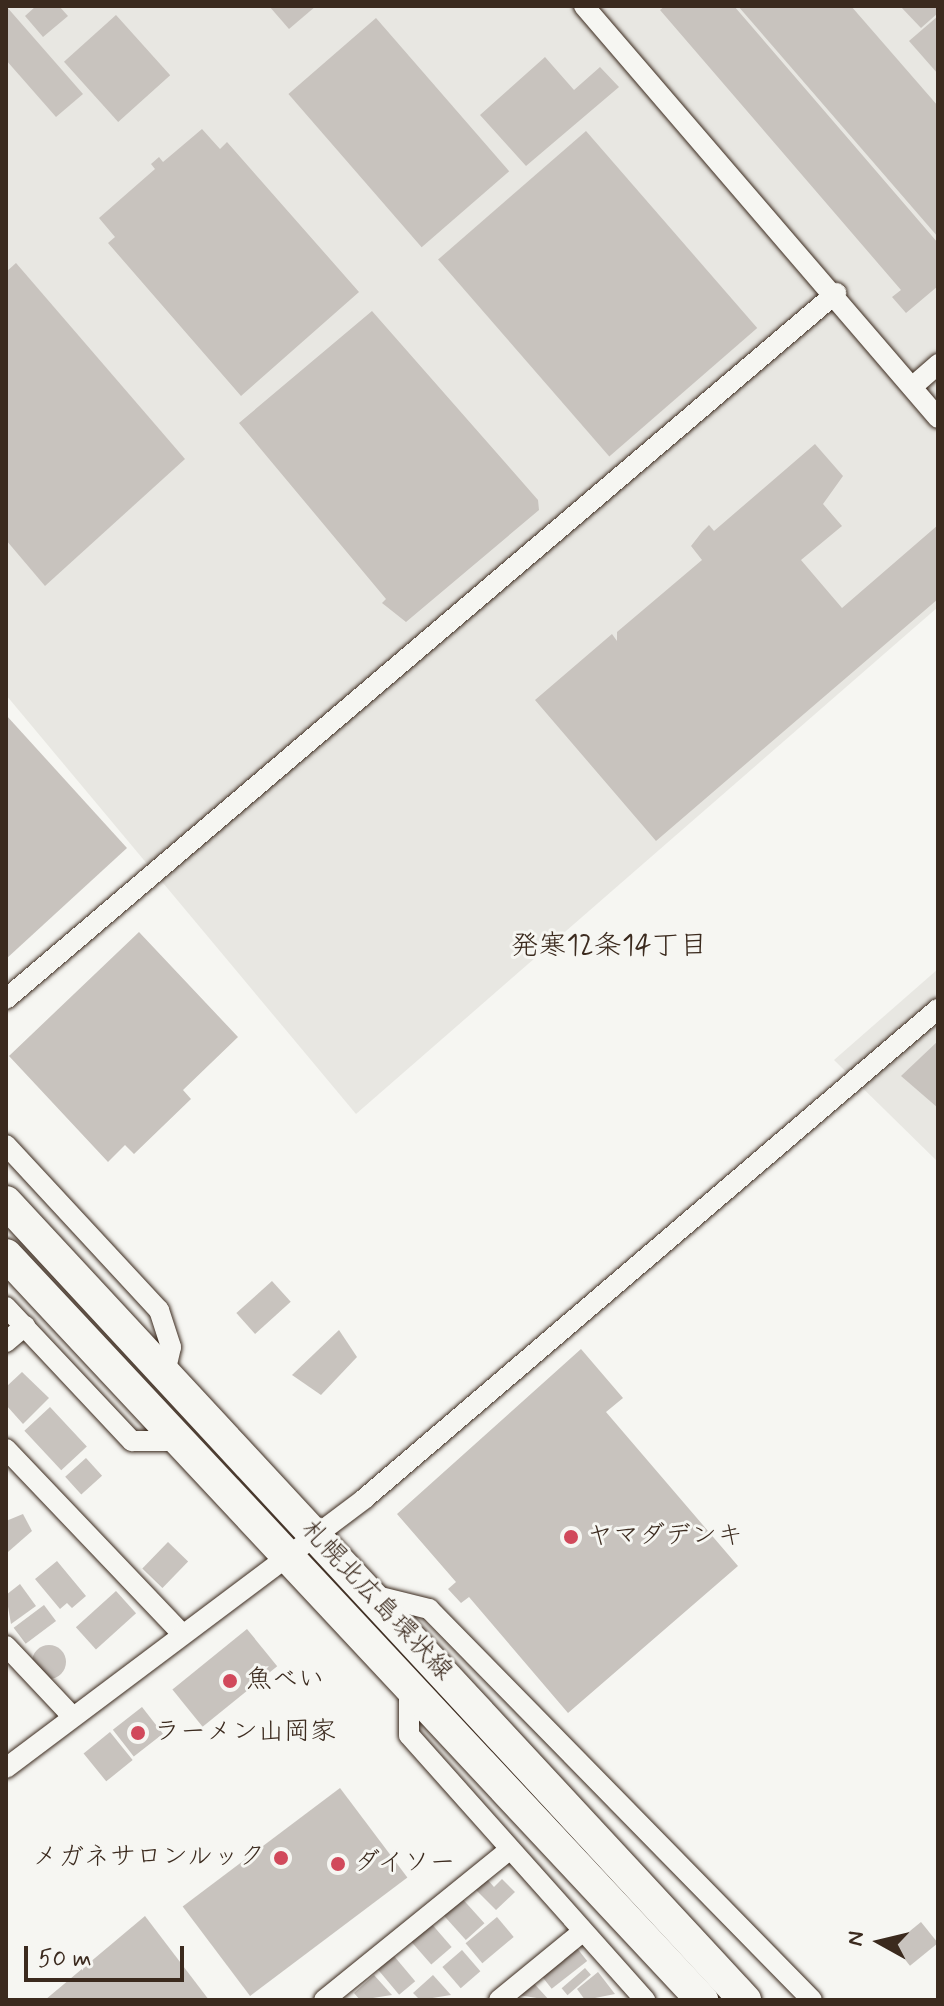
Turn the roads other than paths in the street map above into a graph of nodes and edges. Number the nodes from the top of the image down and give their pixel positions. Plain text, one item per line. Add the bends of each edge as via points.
1 (586, 7) edge
2 (836, 293) junction
3 (938, 364) edge
4 (912, 387) junction
5 (938, 418) edge
6 (6, 999) edge
7 (938, 1009) edge
8 (6, 1145) edge
9 (6, 1202) edge
10 (6, 1255) edge
11 (6, 1307) edge
12 (25, 1326) junction
13 (6, 1342) edge
14 (165, 1373) junction
15 (180, 1441) junction
16 (6, 1449) edge
17 (314, 1534) junction
18 (288, 1557) junction
19 (370, 1594) junction
20 (181, 1633) junction
21 (6, 1646) edge
22 (409, 1686) junction
23 (71, 1715) junction
24 (6, 1768) edge
25 (508, 1851) junction
26 (582, 1932) junction
27 (324, 2000) edge
28 (499, 2000) edge
29 (645, 2000) edge
30 (702, 2000) edge
31 (745, 2000) edge
32 (812, 2000) edge

1 - 2 street
2 - 4 street
2 - 6 street
3 - 4 street
4 - 5 street
7 - 17 street
8 - 14 street via 159,1310 171,1347
9 - 14 main road, 札幌北広島環状線
10 - 15 main road, 札幌北広島環状線
11 - 12 street
12 - 13 street
12 - 15 street via 132,1441
14 - 17 main road, 札幌北広島環状線
15 - 18 main road, 札幌北広島環状線
16 - 20 street
17 - 18 street
17 - 19 main road, 札幌北広島環状線
18 - 20 street
18 - 22 main road, 札幌北広島環状線
19 - 31 main road, 札幌北広島環状線
19 - 32 street via 429,1609
20 - 23 street
21 - 23 street
22 - 25 street via 409,1735
22 - 30 main road, 札幌北広島環状線
23 - 24 street
25 - 26 street
25 - 27 street
26 - 28 street
26 - 29 street

